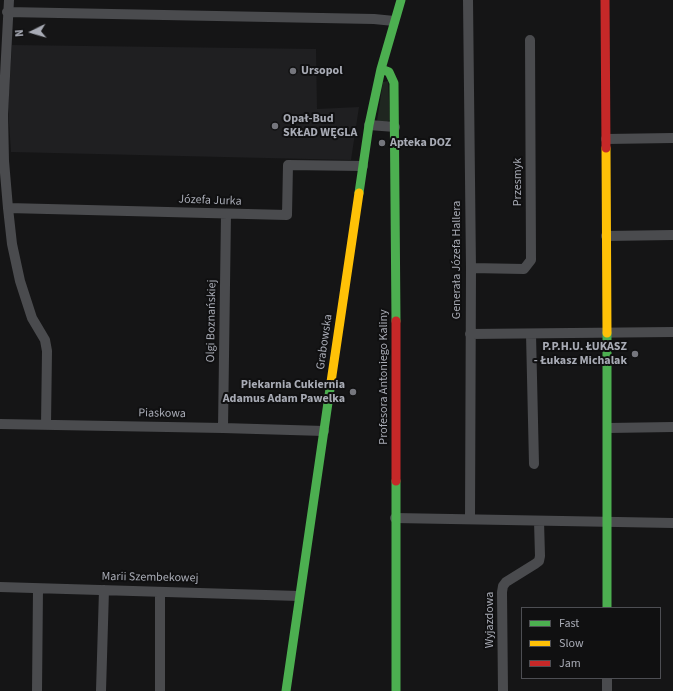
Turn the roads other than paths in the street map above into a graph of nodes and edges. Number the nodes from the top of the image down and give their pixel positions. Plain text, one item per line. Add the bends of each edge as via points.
1 (9, 0) edge
2 (401, 0) edge
3 (468, 0) edge
4 (605, 0) edge
5 (7, 12) junction
6 (394, 21) junction
7 (530, 40) dead end
8 (381, 69) junction
9 (369, 125) junction
10 (394, 128) junction
11 (673, 138) edge
12 (606, 139) junction
13 (363, 166) junction
14 (8, 208) junction
15 (226, 214) junction
16 (673, 235) edge
17 (606, 236) junction
18 (471, 268) junction
19 (673, 332) edge
20 (608, 333) junction
21 (470, 334) junction
22 (531, 334) junction
23 (0, 424) edge
24 (46, 425) junction
25 (673, 427) edge
26 (223, 428) junction
27 (608, 428) junction
28 (324, 431) junction
29 (534, 464) dead end
30 (395, 518) junction
31 (470, 519) junction
32 (539, 520) junction
33 (607, 522) junction
34 (673, 523) edge
35 (0, 587) edge
36 (38, 589) junction
37 (104, 590) junction
38 (160, 592) junction
39 (300, 596) junction
40 (607, 607) edge
41 (607, 679) edge
42 (37, 691) edge
43 (101, 691) edge
44 (160, 691) edge
45 (286, 691) edge
46 (396, 691) edge
47 (503, 691) edge
48 (607, 691) edge

1 - 5 street
2 - 6 street, Grabowska
3 - 18 street, Generała Józefa Hallera
4 - 12 street
5 - 6 street
5 - 14 street via 3,114
6 - 8 street, Grabowska
7 - 18 street, Przesmyk via 531,260 524,269
8 - 9 street, Grabowska
8 - 10 street, Profesora Antoniego Kaliny via 389,72 394,83
9 - 10 street
9 - 13 street, Grabowska
10 - 30 street, Profesora Antoniego Kaliny
11 - 12 street
12 - 17 street
13 - 15 street, Józefa Jurka via 288,165 287,215
13 - 28 street, Grabowska
14 - 15 street, Józefa Jurka
14 - 24 street via 20,281 32,318 45,340 47,351
15 - 26 street, Olgi Boznańskiej
16 - 17 street
17 - 20 street
18 - 21 street, Generała Józefa Hallera
19 - 20 street
20 - 22 street
20 - 27 street
21 - 22 street
21 - 31 street, Generała Józefa Hallera
22 - 29 street
23 - 24 street, Piaskowa
24 - 26 street, Piaskowa
25 - 27 street
26 - 28 street, Piaskowa
27 - 33 street
28 - 39 street, Grabowska
30 - 31 street
30 - 46 street, Profesora Antoniego Kaliny
31 - 32 street
32 - 33 street
32 - 47 street, Wyjazdowa via 539,561 502,586
33 - 34 street
33 - 40 street
35 - 36 street, Marii Szembekowej
36 - 37 street, Marii Szembekowej
36 - 42 street
37 - 38 street, Marii Szembekowej
37 - 43 street
38 - 39 street, Marii Szembekowej
38 - 44 street
39 - 45 street, Grabowska
41 - 48 street

